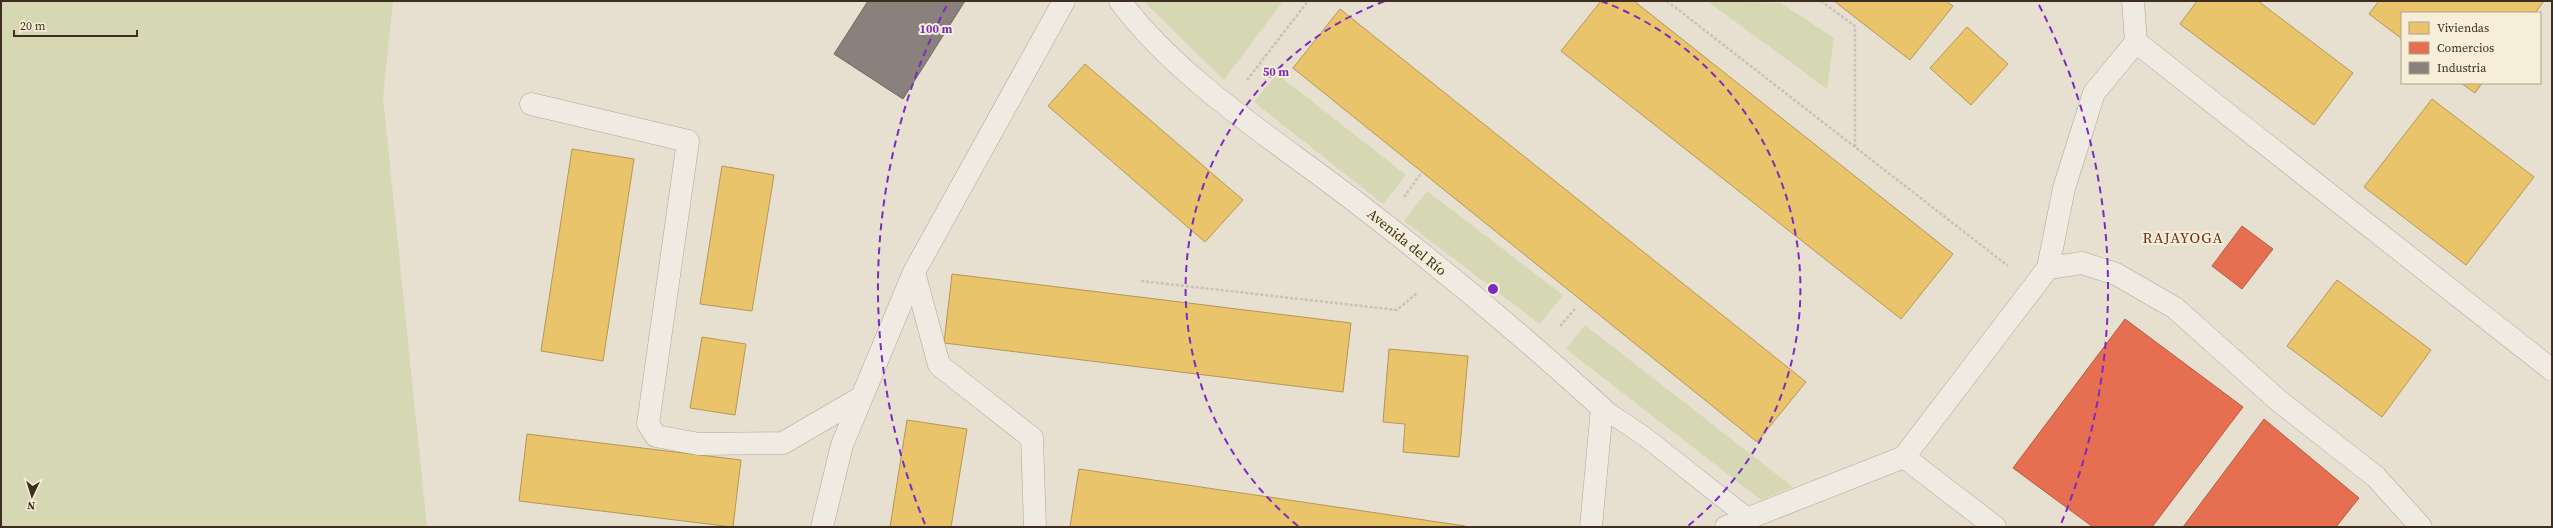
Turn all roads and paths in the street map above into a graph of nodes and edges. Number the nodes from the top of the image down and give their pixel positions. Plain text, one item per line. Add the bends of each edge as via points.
1 (1064, 1) edge
2 (1120, 1) edge
3 (1308, 1) edge
4 (1667, 1) edge
5 (1821, 1) edge
6 (2132, 1) edge
7 (2136, 42) junction
8 (532, 104) dead end
9 (1228, 105) junction
10 (1855, 147) junction
11 (2048, 268) junction
12 (1443, 271) junction
13 (914, 272) junction
14 (1141, 281) dead end
15 (2034, 286) junction
16 (2552, 370) edge
17 (862, 397) junction
18 (1602, 408) junction
19 (1904, 457) junction
20 (1748, 518) junction
21 (822, 527) edge
22 (1035, 527) edge
23 (1591, 527) edge
24 (1726, 527) edge
25 (1995, 527) edge
26 (2421, 527) edge

1 - 13 street
2 - 9 street, Avenida del Río via 1137,24
3 - 9 path
4 - 10 path
5 - 10 path via 1855,26
6 - 7 street
7 - 11 street via 2094,93 2064,188
7 - 16 street
8 - 17 street via 688,141 648,424 656,436 699,444 783,443
9 - 12 street, Avenida del Río
10 - 15 path
11 - 15 street
11 - 26 street via 2082,263 2116,274 2175,308 2279,400 2376,477
12 - 14 path via 1397,310
12 - 18 street, Avenida del Río via 1540,351
13 - 17 street
13 - 22 street via 939,366 1032,438
15 - 19 street
17 - 21 street via 842,445
18 - 20 lane via 1644,436
18 - 23 street
19 - 20 street
19 - 25 street
20 - 24 street

